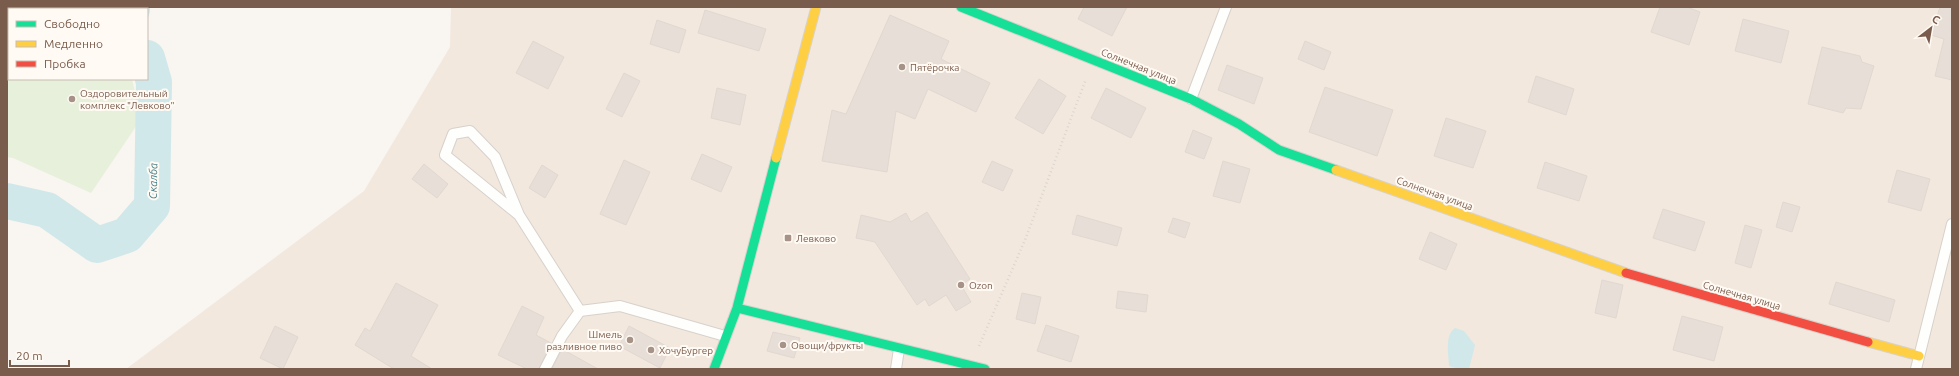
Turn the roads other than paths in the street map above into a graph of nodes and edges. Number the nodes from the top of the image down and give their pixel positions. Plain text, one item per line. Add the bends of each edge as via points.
1 (816, 7) edge
2 (962, 7) edge
3 (1226, 7) edge
4 (1191, 99) junction
5 (519, 215) junction
6 (1952, 224) edge
7 (737, 308) junction
8 (580, 312) junction
9 (725, 336) junction
10 (899, 349) junction
11 (1919, 356) junction
12 (545, 369) edge
13 (714, 369) edge
14 (896, 369) edge
15 (985, 369) edge
16 (1916, 369) edge

1 - 7 street
2 - 4 street, Солнечная улица
3 - 4 lane
4 - 11 street, Солнечная улица via 1239,124 1279,150 1646,280
5 - 5 lane via 495,157 470,131 453,134 445,155
5 - 8 lane
6 - 11 lane
7 - 9 street
7 - 10 street
8 - 9 lane via 620,306
8 - 12 lane via 562,336
9 - 13 street
10 - 14 lane
10 - 15 street
11 - 16 lane

